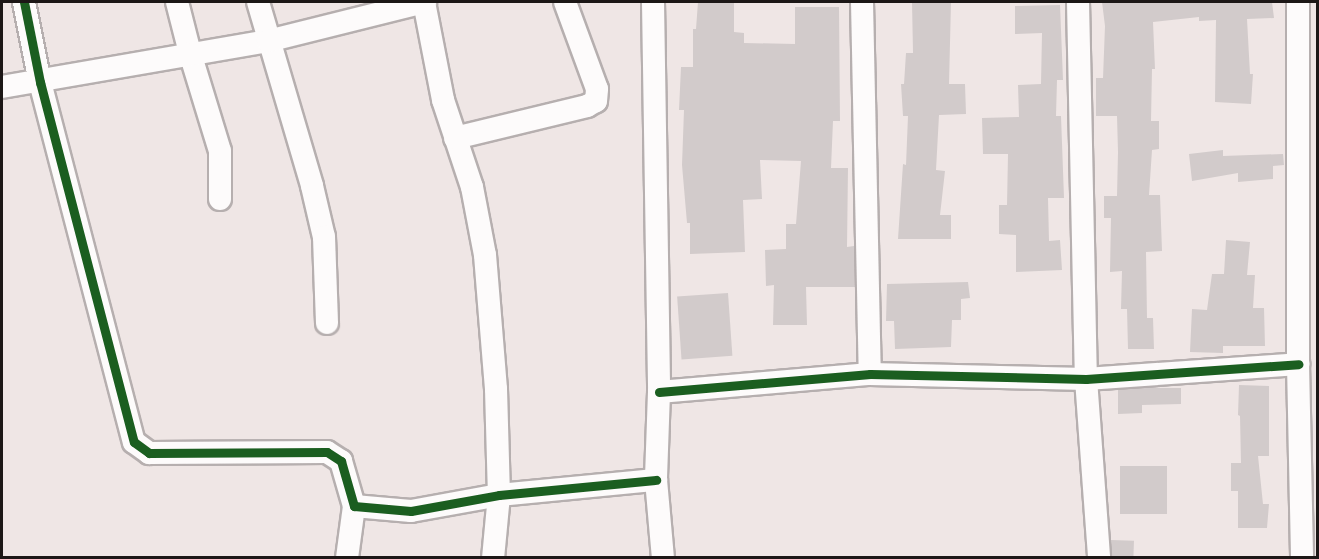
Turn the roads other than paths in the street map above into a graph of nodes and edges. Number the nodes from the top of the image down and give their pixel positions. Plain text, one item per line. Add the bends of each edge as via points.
1 (24, 2) edge
2 (177, 2) edge
3 (258, 2) edge
4 (424, 2) edge
5 (565, 2) edge
6 (653, 2) edge
7 (862, 2) edge
8 (1078, 2) edge
9 (1298, 2) edge
10 (268, 41) junction
11 (190, 53) junction
12 (40, 82) junction
13 (2, 87) edge
14 (455, 138) junction
15 (220, 199) dead end
16 (327, 323) dead end
17 (1298, 364) junction
18 (870, 374) junction
19 (1086, 379) junction
20 (659, 392) junction
21 (656, 480) junction
22 (499, 495) junction
23 (354, 506) junction
24 (347, 558) edge
25 (493, 558) edge
26 (663, 558) edge
27 (1099, 558) edge
28 (1302, 558) edge

1 - 12 street
2 - 11 street
3 - 10 street
4 - 10 street
4 - 14 street via 443,100
5 - 14 street via 597,89 596,101
6 - 20 street
7 - 18 street
8 - 19 street
9 - 17 street
10 - 11 street
10 - 16 street via 324,237
11 - 12 street
11 - 15 street via 220,151
12 - 13 street
12 - 23 street via 134,442 149,453 327,452 341,461
14 - 22 street via 472,187 485,255 496,388
17 - 19 street
17 - 28 street
18 - 19 street
18 - 20 street
19 - 27 street
20 - 21 street
21 - 22 street
21 - 26 street
22 - 23 street via 411,511
22 - 25 street
23 - 24 street

